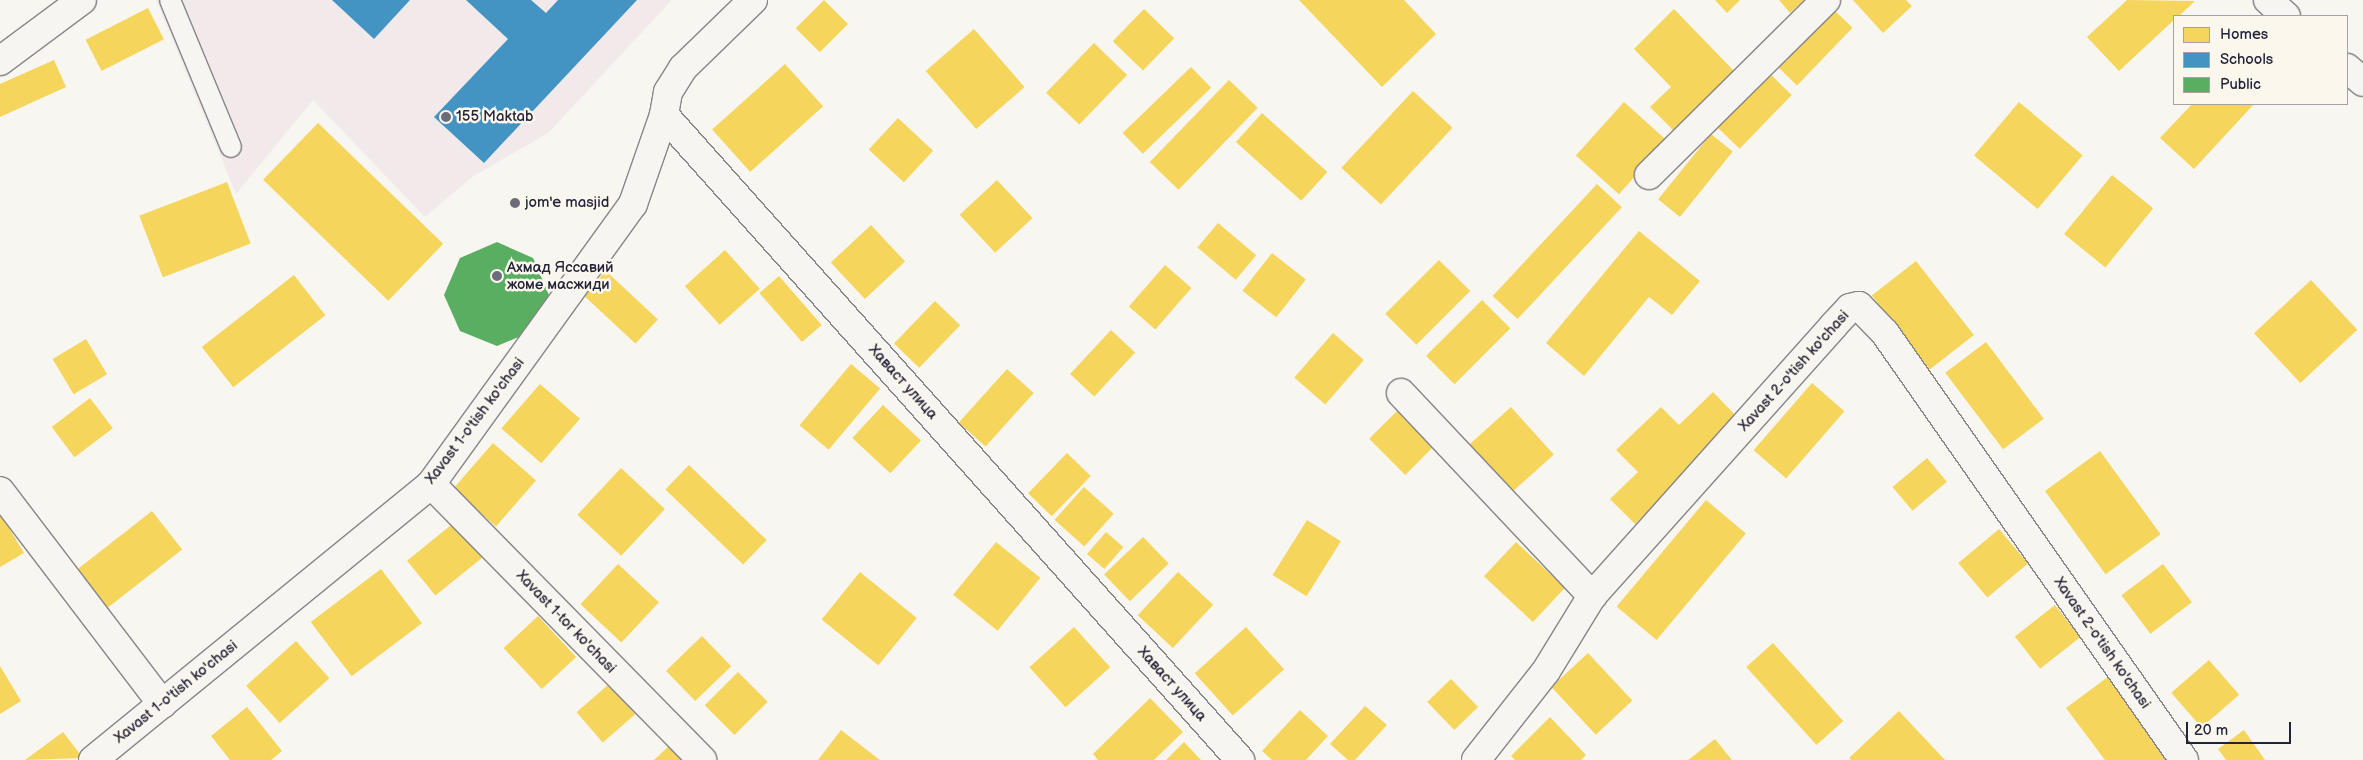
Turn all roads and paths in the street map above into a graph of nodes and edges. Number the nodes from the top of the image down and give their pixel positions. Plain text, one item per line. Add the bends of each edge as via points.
1 (82, 0) edge
2 (170, 0) edge
3 (753, 0) edge
4 (1826, 0) edge
5 (2268, 0) edge
6 (2285, 15) edge
7 (0, 61) edge
8 (2348, 69) edge
9 (2363, 82) edge
10 (664, 115) junction
11 (231, 147) dead end
12 (1649, 175) dead end
13 (1402, 393) dead end
14 (431, 484) junction
15 (0, 491) edge
16 (1592, 596) junction
17 (162, 704) junction
18 (93, 760) edge
19 (702, 760) edge
20 (1240, 760) edge
21 (1476, 760) edge
22 (2184, 760) edge

1 - 7 street
2 - 11 lane
3 - 10 street via 683,68 668,92
4 - 12 street
5 - 6 street
8 - 9 street
10 - 14 street, Xavast 1-o'tish ko'chasi via 633,204
10 - 20 street, Хаваст улица
13 - 16 street
14 - 17 street, Xavast 1-o'tish ko'chasi
14 - 19 street, Xavast 1-tor ko'chasi
15 - 17 street
16 - 21 street, Xavast 2-o'tish ko'chasi via 1546,671
16 - 22 street, Xavast 2-o'tish ko'chasi via 1834,325 1850,308 1859,306 1885,333
17 - 18 street, Xavast 1-o'tish ko'chasi

